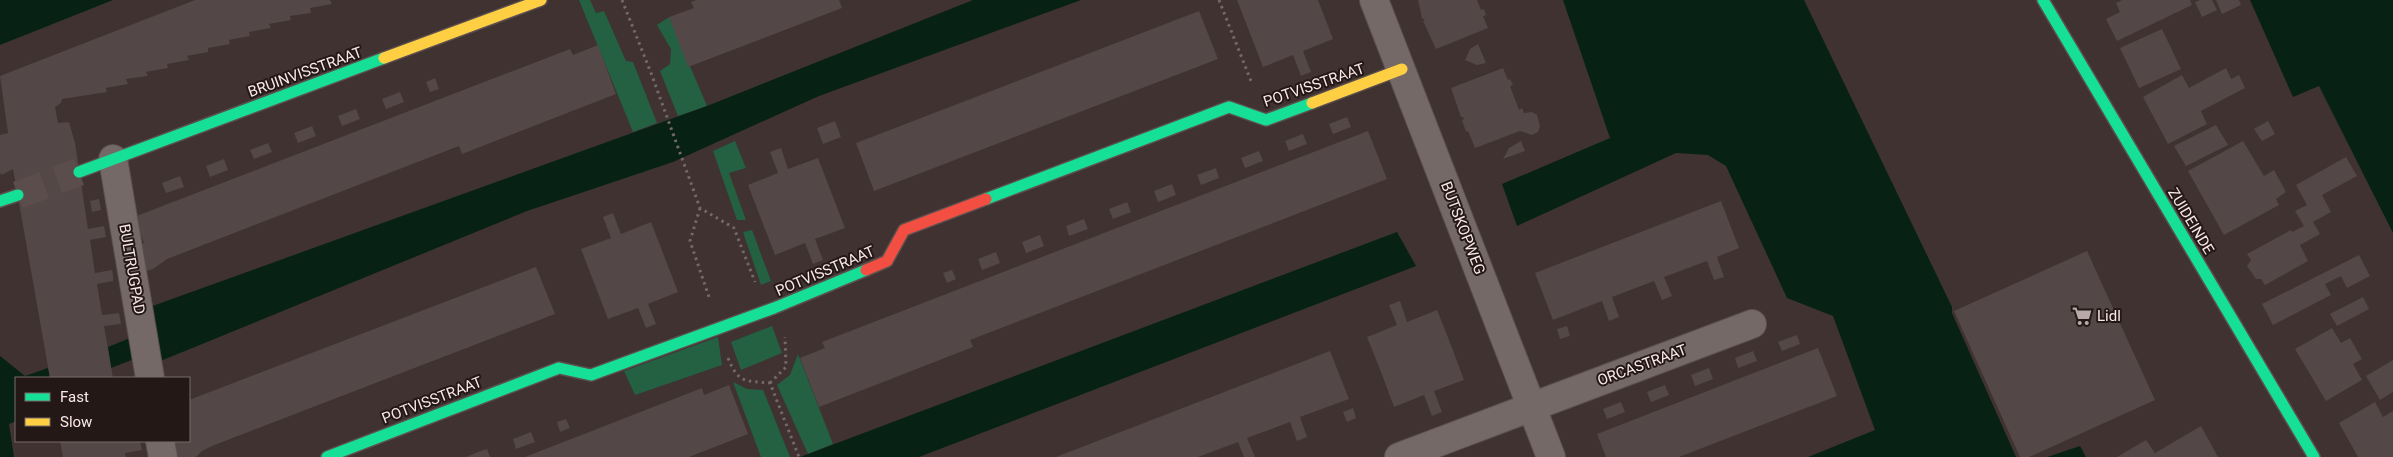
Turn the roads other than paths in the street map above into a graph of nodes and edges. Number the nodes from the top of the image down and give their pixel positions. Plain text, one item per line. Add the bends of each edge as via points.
1 (541, 0) edge
2 (1374, 0) edge
3 (2043, 0) edge
4 (1402, 69) junction
5 (113, 159) junction
6 (79, 172) tunnel mouth
7 (18, 195) tunnel mouth
8 (0, 201) edge
9 (1752, 324) dead end
10 (149, 368) edge
11 (1532, 406) junction
12 (160, 442) edge
13 (163, 457) edge
14 (327, 457) edge
15 (1399, 457) edge
16 (1551, 457) edge
17 (2314, 457) edge

1 - 5 street, BRUINVISSTRAAT
2 - 4 street, BUTSKOPWEG
3 - 17 street, ZUIDEINDE
4 - 11 street, BUTSKOPWEG
4 - 14 street, POTVISSTRAAT via 1266,120 1229,107 904,230 887,262 774,308 591,375 559,368
5 - 6 street, BRUINVISSTRAAT
5 - 10 street, BULTRUGPAD
7 - 8 street
9 - 11 street, ORCASTRAAT
11 - 15 street, ORCASTRAAT
11 - 16 street, BUTSKOPWEG
12 - 13 street

